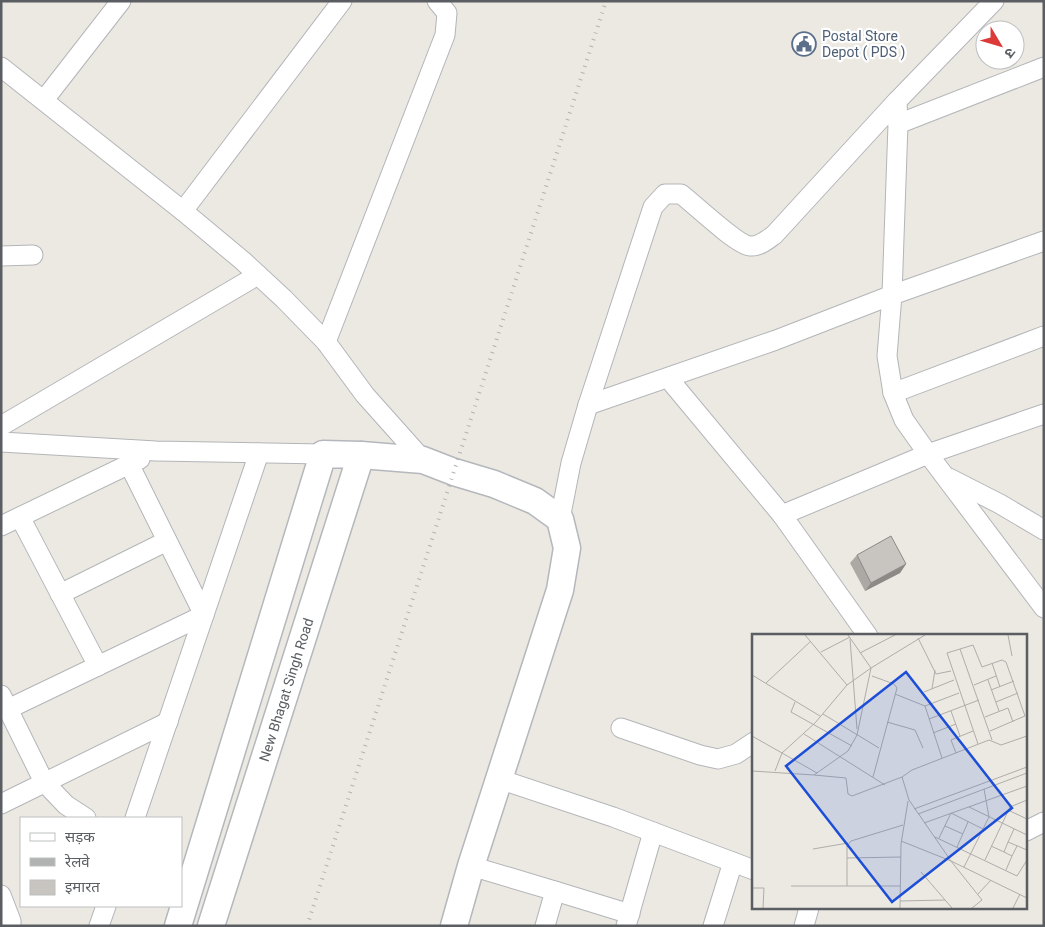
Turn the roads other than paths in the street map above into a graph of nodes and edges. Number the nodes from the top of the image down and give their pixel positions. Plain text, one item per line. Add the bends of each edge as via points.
1 (121, 1) edge
2 (342, 1) edge
3 (994, 1) edge
4 (445, 5) edge
5 (1, 67) edge
6 (1044, 67) edge
7 (44, 100) junction
8 (897, 101) junction
9 (898, 124) junction
10 (183, 211) junction
11 (1044, 241) edge
12 (33, 255) dead end
13 (1, 256) edge
14 (258, 275) junction
15 (892, 295) junction
16 (1044, 336) edge
17 (326, 342) junction
18 (668, 378) junction
19 (893, 393) junction
20 (588, 405) junction
21 (1044, 414) edge
22 (1, 426) edge
23 (1, 442) edge
24 (156, 451) junction
25 (259, 453) junction
26 (323, 454) junction
27 (928, 454) junction
28 (361, 455) junction
29 (423, 460) junction
30 (129, 464) junction
31 (944, 475) junction
32 (782, 515) junction
33 (20, 517) junction
34 (560, 519) junction
35 (1, 526) edge
36 (1044, 530) edge
37 (167, 541) junction
38 (60, 594) junction
39 (1044, 608) edge
40 (204, 615) junction
41 (867, 634) edge
42 (98, 666) junction
43 (3, 699) edge
44 (168, 722) junction
45 (621, 728) dead end
46 (752, 743) edge
47 (499, 779) junction
48 (44, 782) junction
49 (1, 804) edge
50 (84, 817) edge
51 (135, 817) edge
52 (1044, 822) edge
53 (1028, 830) edge
54 (653, 832) junction
55 (733, 862) junction
56 (189, 863) edge
57 (472, 866) junction
58 (752, 869) edge
59 (555, 891) junction
60 (2, 898) edge
61 (182, 903) edge
62 (106, 907) edge
63 (181, 907) edge
64 (808, 910) edge
65 (628, 920) edge
66 (11, 926) edge
67 (100, 926) edge
68 (178, 926) edge
69 (211, 926) edge
70 (454, 926) edge
71 (545, 926) edge
72 (713, 926) edge
73 (804, 926) edge

1 - 7 street
2 - 10 street
3 - 8 street
4 - 17 street via 445,35
5 - 7 street
6 - 9 street
7 - 10 street
8 - 9 street
8 - 20 street via 764,243 750,246 737,241 681,194 665,194 653,207
9 - 15 street
10 - 14 street
11 - 15 street
12 - 13 street
14 - 17 street
14 - 22 street
15 - 18 street
15 - 19 street via 887,356
16 - 19 street
17 - 29 street via 365,395
18 - 20 street
18 - 32 street
19 - 27 street via 904,420
20 - 34 street via 571,463
21 - 27 street
23 - 24 street
24 - 25 street
24 - 30 street
25 - 26 street
25 - 40 street
26 - 28 street
26 - 56 street
27 - 31 street
27 - 32 street
28 - 29 street
28 - 69 street, New Bhagat Singh Road
29 - 34 street via 535,501
30 - 33 street
30 - 37 street
31 - 36 street
31 - 39 street
32 - 41 street
33 - 35 street
33 - 38 street
34 - 47 street via 567,548 560,590
37 - 38 street
37 - 40 street
38 - 42 street
40 - 42 street
40 - 44 street
42 - 43 street
43 - 48 street
44 - 48 street
44 - 51 street
45 - 46 street via 718,759 736,754
47 - 54 street
47 - 57 street
48 - 49 street
48 - 50 street via 66,805
52 - 53 street
54 - 55 street
54 - 65 street
55 - 58 street
55 - 72 street
56 - 61 street
57 - 59 street
57 - 70 street
59 - 65 street
59 - 71 street
60 - 66 street
62 - 67 street
63 - 68 street
64 - 73 street

